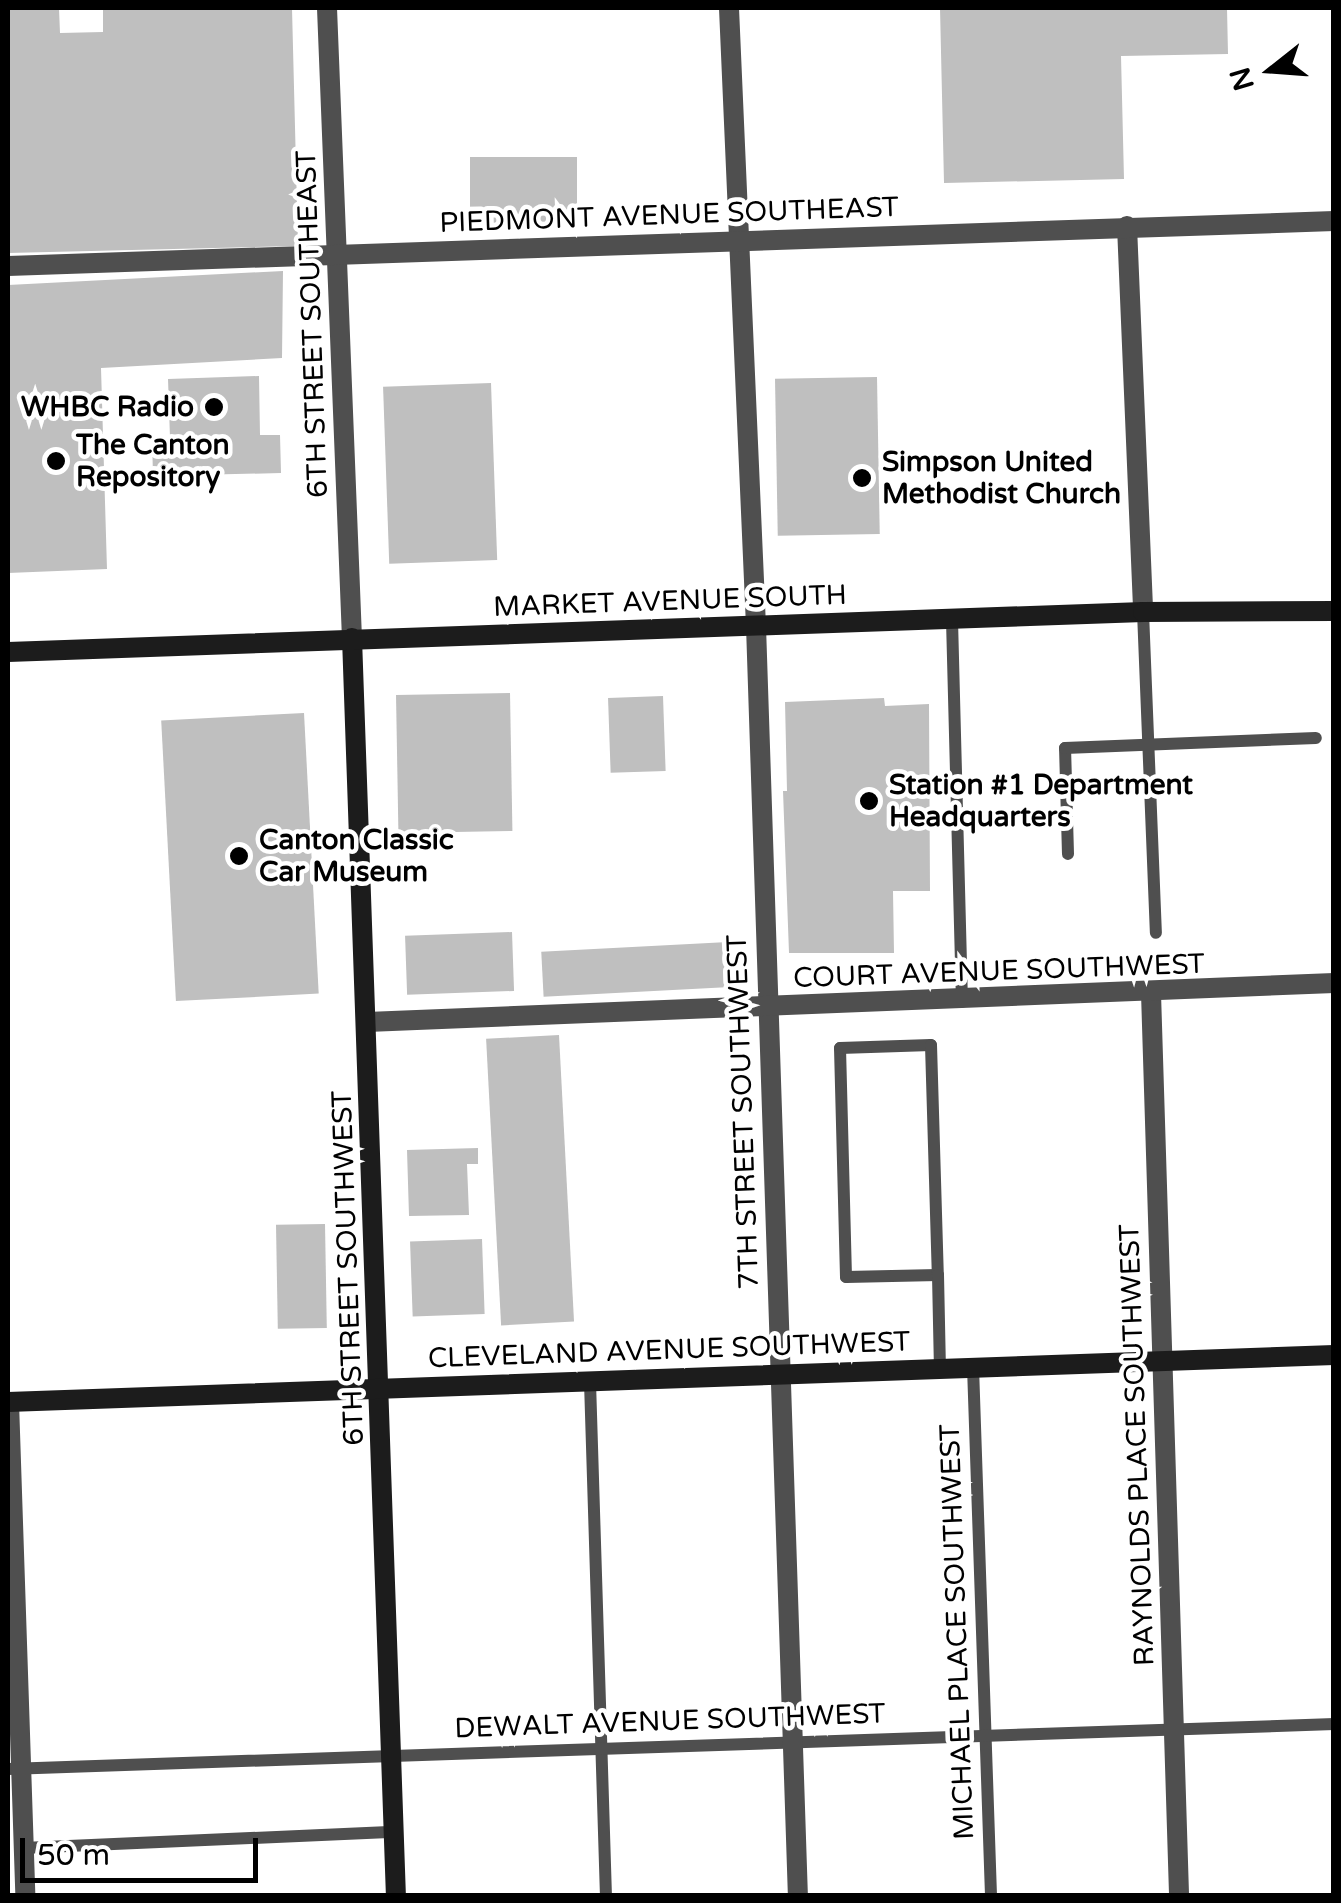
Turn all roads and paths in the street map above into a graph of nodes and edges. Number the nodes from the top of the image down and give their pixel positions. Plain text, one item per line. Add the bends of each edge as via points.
1 (327, 8) edge
2 (729, 8) edge
3 (1334, 221) edge
4 (1127, 226) junction
5 (740, 240) junction
6 (338, 255) junction
7 (8, 266) edge
8 (1334, 611) edge
9 (1143, 612) junction
10 (952, 620) junction
11 (756, 626) junction
12 (352, 638) junction
13 (8, 652) edge
14 (1316, 738) dead end
15 (1148, 744) junction
16 (1068, 854) dead end
17 (1156, 933) dead end
18 (1334, 983) edge
19 (1151, 993) junction
20 (962, 1002) junction
21 (766, 1008) junction
22 (366, 1022) junction
23 (938, 1275) junction
24 (1334, 1355) edge
25 (1163, 1361) junction
26 (972, 1367) junction
27 (940, 1368) junction
28 (780, 1374) junction
29 (590, 1382) junction
30 (380, 1388) junction
31 (8, 1402) edge
32 (1334, 1724) edge
33 (1173, 1729) junction
34 (987, 1734) junction
35 (792, 1742) junction
36 (602, 1749) junction
37 (392, 1755) junction
38 (14, 1768) edge
39 (395, 1832) junction
40 (23, 1848) junction
41 (25, 1896) edge
42 (396, 1896) edge
43 (606, 1896) edge
44 (798, 1896) edge
45 (991, 1896) edge
46 (1179, 1896) edge

1 - 6 street, 6TH STREET SOUTHEAST
2 - 5 street, 7TH STREET SOUTHWEST
3 - 4 street, PIEDMONT AVENUE SOUTHEAST
4 - 5 street, PIEDMONT AVENUE SOUTHEAST
4 - 9 street
5 - 6 street, PIEDMONT AVENUE SOUTHEAST
5 - 11 street, 7TH STREET SOUTHWEST
6 - 7 street, PIEDMONT AVENUE SOUTHEAST
6 - 12 street, 6TH STREET SOUTHEAST
8 - 9 street, MARKET AVENUE SOUTH
9 - 10 street, MARKET AVENUE SOUTH
9 - 15 lane
10 - 11 street, MARKET AVENUE SOUTH
10 - 20 lane
11 - 12 street, MARKET AVENUE SOUTH
11 - 21 street, 7TH STREET SOUTHWEST
12 - 13 street, MARKET AVENUE SOUTH
12 - 22 street, 6TH STREET SOUTHWEST
14 - 15 lane
15 - 16 lane via 1065,748
15 - 17 lane
18 - 19 street, COURT AVENUE SOUTHWEST
19 - 20 street, COURT AVENUE SOUTHWEST
19 - 25 street, RAYNOLDS PLACE SOUTHWEST
20 - 21 street, COURT AVENUE SOUTHWEST
21 - 22 street, COURT AVENUE SOUTHWEST
21 - 28 street, 7TH STREET SOUTHWEST
22 - 30 street, 6TH STREET SOUTHWEST
23 - 23 lane via 931,1046 840,1048 846,1278
23 - 27 lane
24 - 25 street, CLEVELAND AVENUE SOUTHWEST
25 - 26 street, CLEVELAND AVENUE SOUTHWEST
25 - 33 street, RAYNOLDS PLACE SOUTHWEST
26 - 27 street, CLEVELAND AVENUE SOUTHWEST
26 - 34 lane, MICHAEL PLACE SOUTHWEST
27 - 28 street, CLEVELAND AVENUE SOUTHWEST
28 - 29 street, CLEVELAND AVENUE SOUTHWEST
28 - 35 street, 7TH STREET SOUTHWEST
29 - 30 street, CLEVELAND AVENUE SOUTHWEST
29 - 36 lane
30 - 31 street, CLEVELAND AVENUE SOUTHWEST
30 - 37 street, 6TH STREET SOUTHWEST
31 - 38 street
32 - 33 lane, DEWALT AVENUE SOUTHWEST
33 - 34 lane, DEWALT AVENUE SOUTHWEST
33 - 46 street, RAYNOLDS PLACE SOUTHWEST
34 - 35 lane, DEWALT AVENUE SOUTHWEST
34 - 45 lane, MICHAEL PLACE SOUTHWEST
35 - 36 lane, DEWALT AVENUE SOUTHWEST
35 - 44 street, 7TH STREET SOUTHWEST
36 - 37 lane, DEWALT AVENUE SOUTHWEST
36 - 43 lane
37 - 38 lane, DEWALT AVENUE SOUTHWEST
37 - 39 street, 6TH STREET SOUTHWEST
38 - 40 street
39 - 40 lane
39 - 42 street, 6TH STREET SOUTHWEST
40 - 41 street

